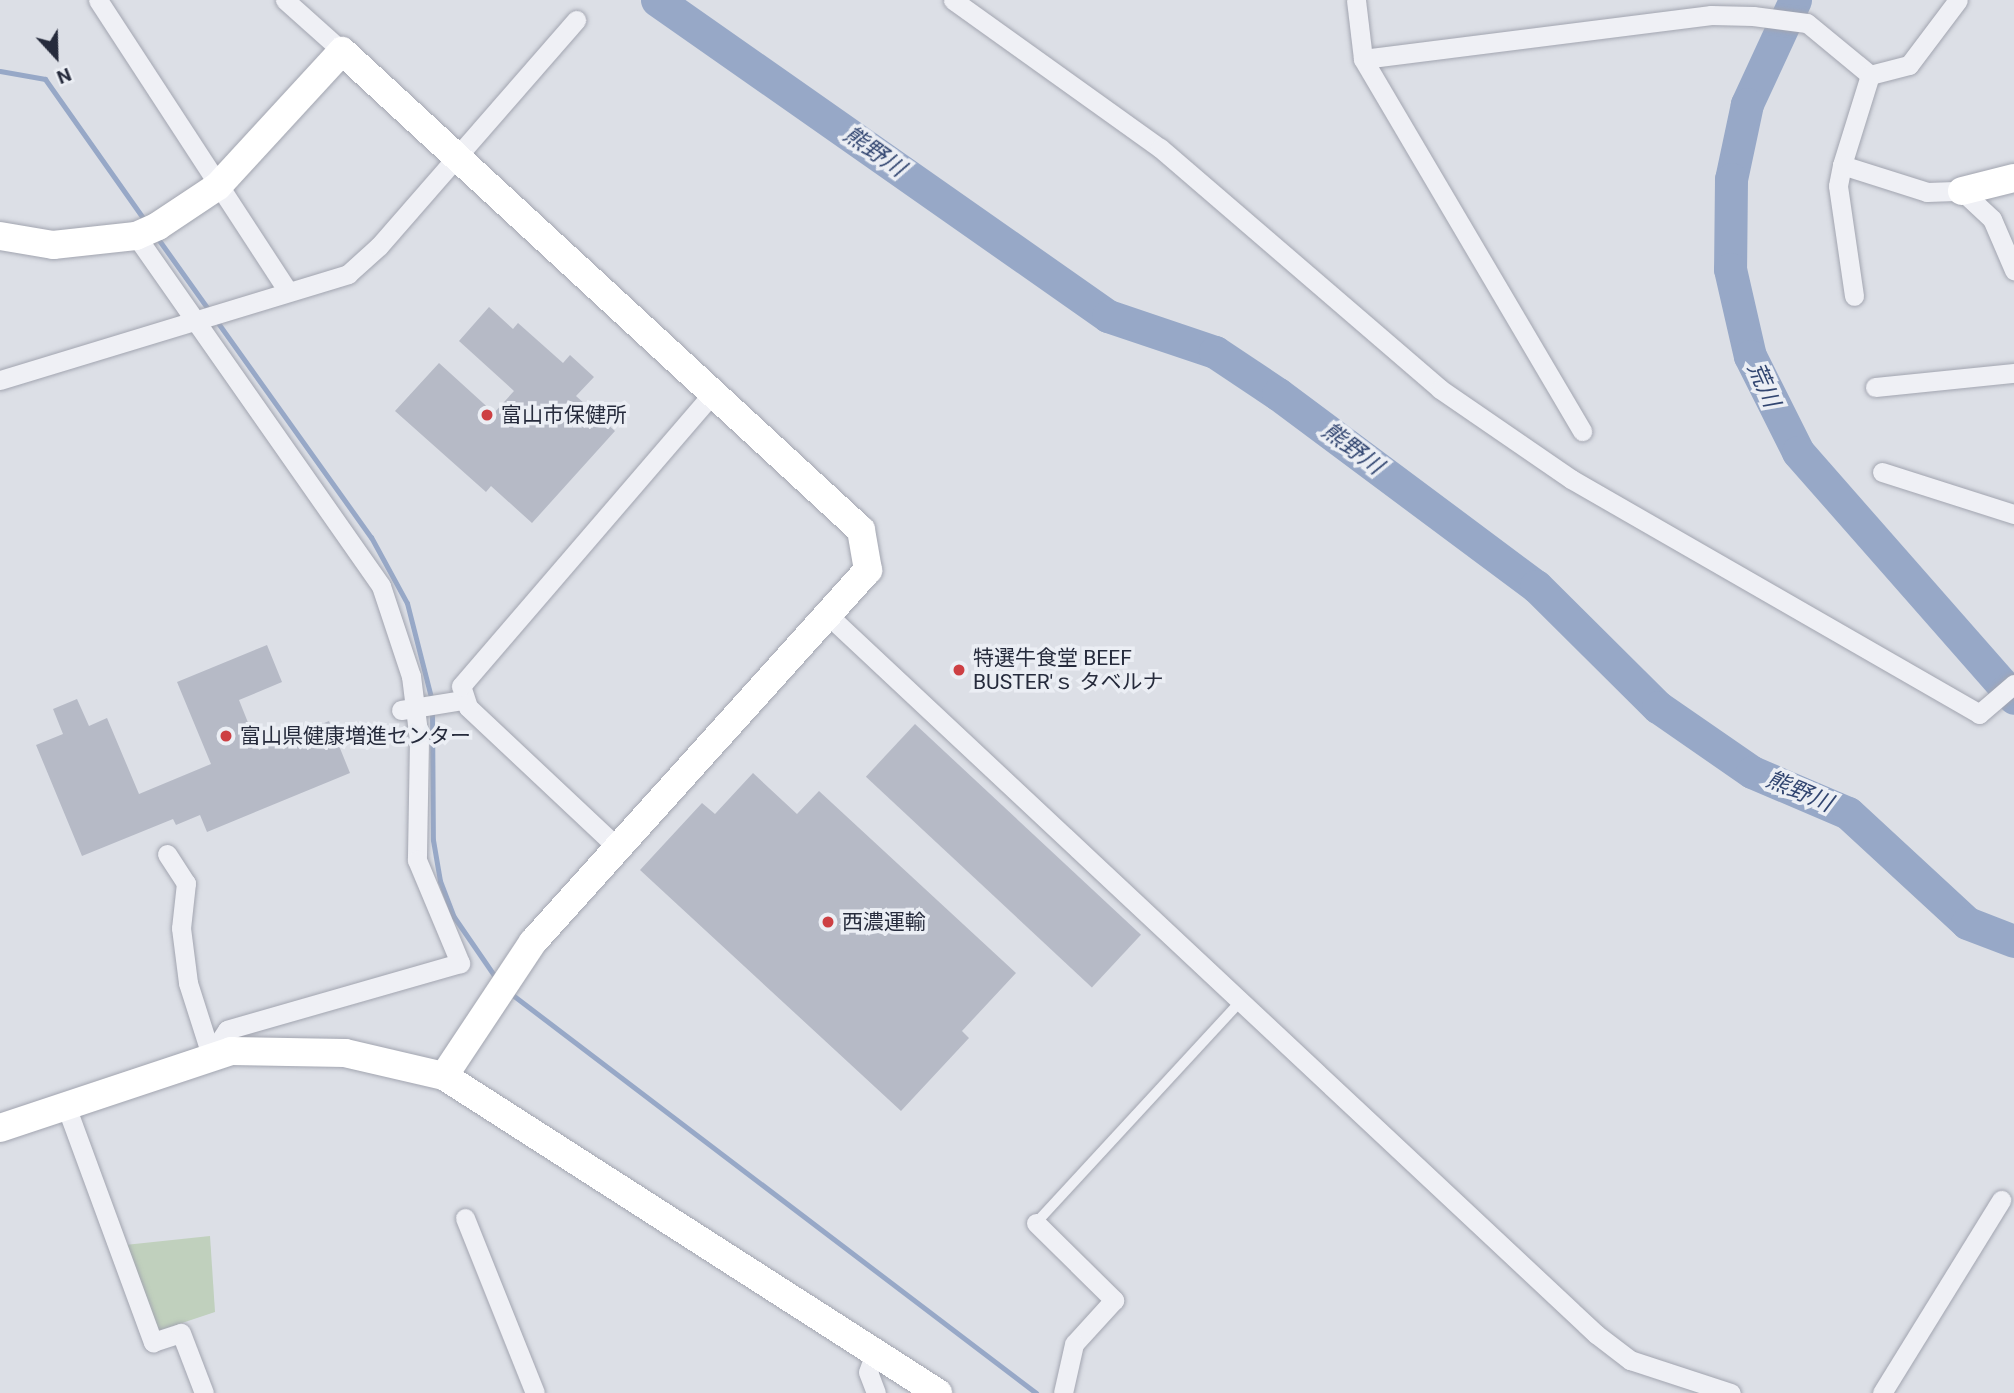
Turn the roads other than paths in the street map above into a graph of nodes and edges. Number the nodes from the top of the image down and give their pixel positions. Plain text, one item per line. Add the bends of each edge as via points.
1 (98, 0) edge
2 (285, 0) edge
3 (953, 0) edge
4 (1356, 0) edge
5 (1958, 0) edge
6 (1730, 8) edge
7 (576, 20) dead end
8 (342, 51) junction
9 (1363, 59) junction
10 (1870, 75) junction
11 (459, 156) junction
12 (1842, 164) junction
13 (2014, 178) edge
14 (218, 186) junction
15 (1962, 191) junction
16 (0, 236) edge
17 (136, 236) junction
18 (2014, 270) edge
19 (287, 290) junction
20 (1854, 296) dead end
21 (196, 319) junction
22 (2014, 373) edge
23 (0, 380) edge
24 (1875, 387) dead end
25 (712, 394) junction
26 (1582, 430) dead end
27 (1882, 472) dead end
28 (2014, 514) edge
29 (829, 616) junction
30 (2014, 684) edge
31 (463, 700) junction
32 (408, 708) junction
33 (619, 849) junction
34 (167, 854) dead end
35 (1243, 1000) junction
36 (211, 1055) junction
37 (444, 1076) junction
38 (66, 1106) junction
39 (1, 1125) edge
40 (2001, 1200) dead end
41 (465, 1218) dead end
42 (1036, 1223) joint
43 (876, 1352) junction
44 (204, 1393) edge
45 (535, 1393) edge
46 (876, 1393) edge
47 (937, 1393) edge
48 (1063, 1393) edge
49 (1731, 1393) edge
50 (1882, 1393) edge

1 - 14 street
2 - 8 street
3 - 30 street via 1160,148 1440,388 1570,479 1979,714
4 - 9 street
5 - 10 street via 1909,65
6 - 9 street
6 - 10 street via 1807,23
7 - 11 street
8 - 11 street
8 - 14 street
9 - 26 street
10 - 12 street
11 - 19 street via 348,274
11 - 25 street
12 - 15 street via 1927,192
12 - 20 street via 1838,186
13 - 15 street
14 - 17 street
14 - 19 street
15 - 18 street via 1992,219
16 - 17 street via 53,245
17 - 21 street
19 - 21 street
21 - 23 street
21 - 32 street via 381,586 401,632
22 - 24 street
25 - 29 street via 860,530 868,570
25 - 31 street via 461,686
27 - 28 street
29 - 33 street
29 - 35 street
31 - 32 street
31 - 33 street
32 - 36 street via 417,860 460,962 227,1030
33 - 37 street via 533,942
34 - 36 street via 186,883 181,928 188,983
35 - 42 lane
35 - 49 street via 1596,1334 1630,1360
36 - 37 street via 253,1048 345,1053
36 - 38 street
37 - 43 street
38 - 39 street
38 - 44 street via 153,1342 181,1333
40 - 50 street
41 - 45 street
42 - 48 street via 1114,1300 1074,1344
43 - 46 street via 868,1372
43 - 47 street

